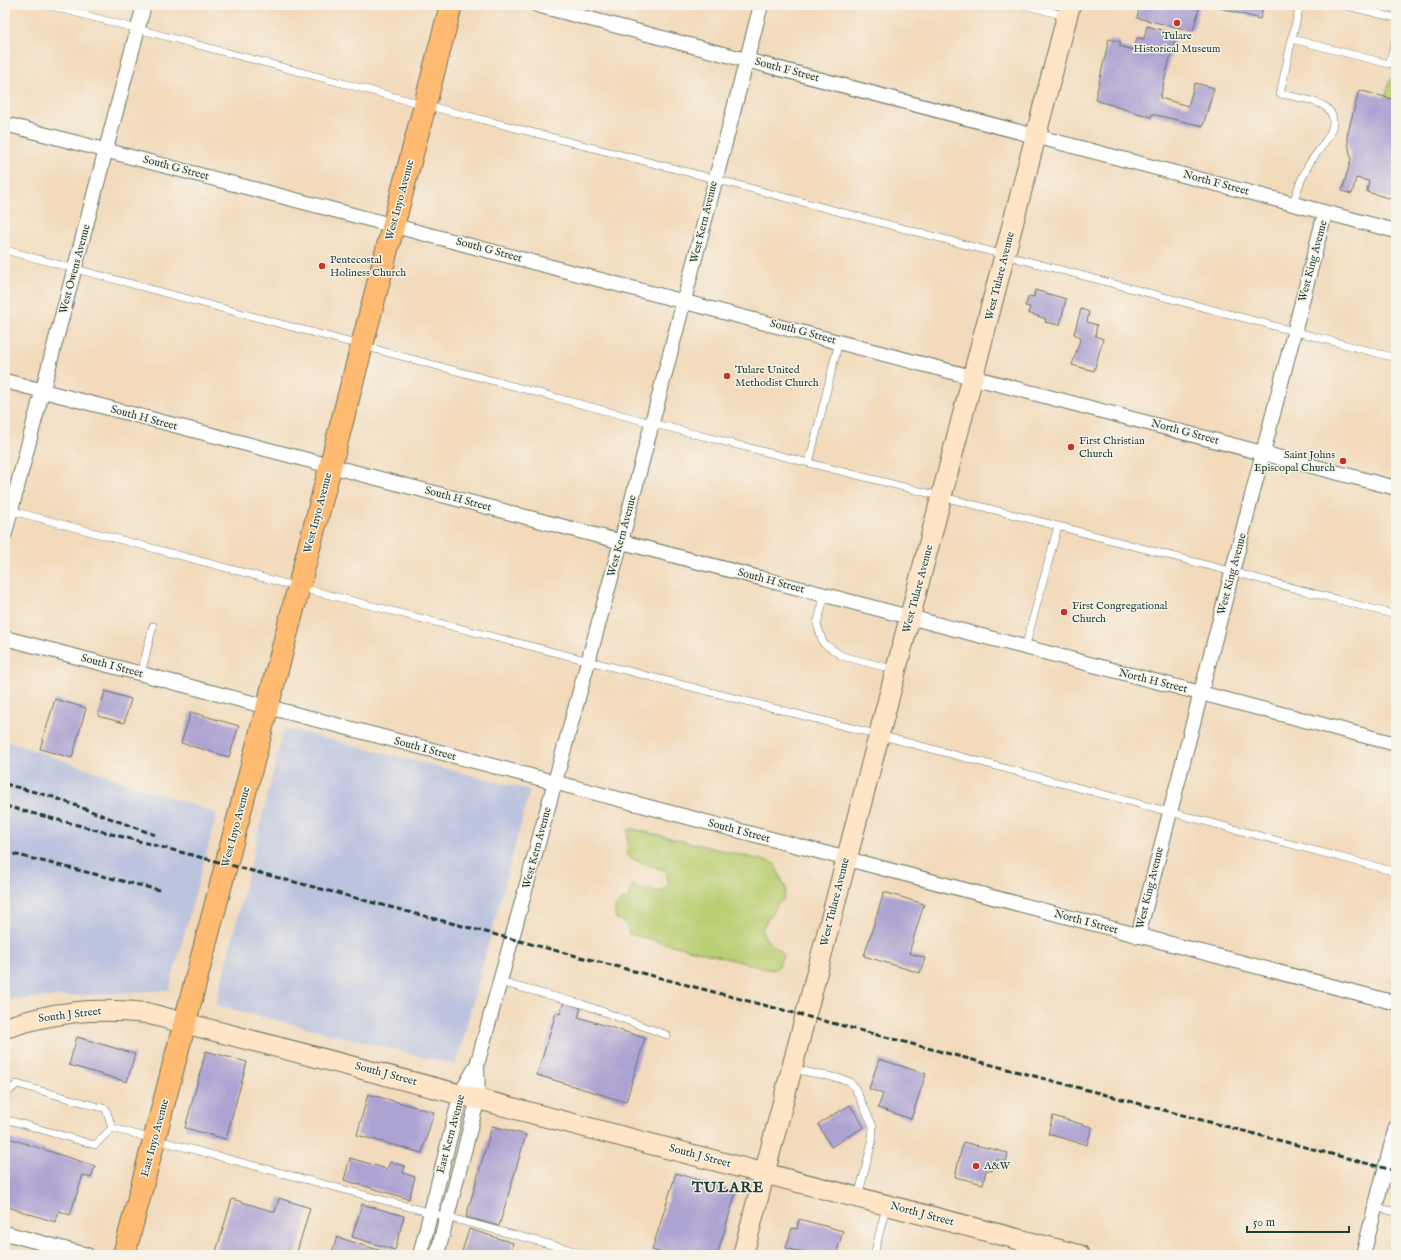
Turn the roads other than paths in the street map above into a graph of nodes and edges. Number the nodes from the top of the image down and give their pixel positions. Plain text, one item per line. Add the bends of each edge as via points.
1 (47, 5) edge
2 (144, 5) edge
3 (451, 5) edge
4 (537, 5) edge
5 (761, 5) edge
6 (1024, 5) edge
7 (1300, 5) edge
8 (1343, 5) edge
9 (1068, 11) edge
10 (1396, 18) edge
11 (138, 29) junction
12 (1292, 39) junction
13 (1396, 39) edge
14 (747, 60) junction
15 (425, 106) junction
16 (5, 124) edge
17 (1036, 135) junction
18 (106, 150) junction
19 (715, 179) junction
20 (1293, 204) junction
21 (1325, 213) junction
22 (394, 225) junction
23 (1396, 231) edge
24 (5, 250) edge
25 (1005, 255) junction
26 (75, 268) junction
27 (684, 301) junction
28 (1294, 332) junction
29 (839, 341) junction
30 (362, 346) junction
31 (1396, 358) edge
32 (974, 376) junction
33 (5, 381) edge
34 (43, 391) junction
35 (651, 423) junction
36 (1263, 453) junction
37 (809, 463) junction
38 (331, 466) junction
39 (1396, 488) edge
40 (942, 496) junction
41 (8, 510) edge
42 (1058, 526) junction
43 (5, 533) edge
44 (621, 542) junction
45 (1232, 571) junction
46 (298, 587) junction
47 (825, 595) junction
48 (1396, 616) edge
49 (910, 618) junction
50 (153, 626) dead end
51 (5, 638) edge
52 (1025, 648) junction
53 (588, 661) junction
54 (896, 670) junction
55 (142, 674) junction
56 (1201, 693) junction
57 (268, 707) junction
58 (879, 735) junction
59 (1396, 744) edge
60 (555, 783) junction
61 (1170, 813) junction
62 (845, 859) junction
63 (1396, 872) edge
64 (1138, 936) junction
65 (500, 982) junction
66 (1396, 1003) edge
67 (186, 1022) junction
68 (5, 1028) edge
69 (667, 1035) dead end
70 (477, 1065) joint
71 (791, 1068) junction
72 (470, 1096) junction
73 (5, 1099) edge
74 (5, 1119) edge
75 (1396, 1127) edge
76 (112, 1128) junction
77 (154, 1140) junction
78 (765, 1173) junction
79 (858, 1197) junction
80 (887, 1205) junction
81 (1376, 1207) junction
82 (431, 1212) junction
83 (1396, 1212) edge
84 (447, 1216) junction
85 (5, 1233) edge
86 (1048, 1251) edge
87 (87, 1255) edge
88 (124, 1255) edge
89 (420, 1255) edge
90 (437, 1255) edge
91 (590, 1255) edge
92 (743, 1255) edge
93 (874, 1255) edge
94 (1079, 1255) edge
95 (1363, 1255) edge

1 - 11 lane
2 - 11 street, West Owens Avenue
3 - 15 main road, West Inyo Avenue
4 - 14 street, South F Street
5 - 14 street, West Kern Avenue
6 - 9 lane
7 - 12 lane
8 - 10 lane
9 - 17 main road, West Tulare Avenue
11 - 15 lane
11 - 18 street, West Owens Avenue
12 - 13 lane via 1390,64
12 - 20 lane via 1280,94 1321,104 1331,113 1333,120 1331,133 1309,165
14 - 17 street, South F Street
14 - 19 street, West Kern Avenue
15 - 19 lane
15 - 22 main road, West Inyo Avenue
16 - 18 street, South G Street
17 - 20 street, North F Street
17 - 25 main road, West Tulare Avenue
18 - 22 street, South G Street
18 - 26 street, West Owens Avenue
19 - 25 lane
19 - 27 street, West Kern Avenue
20 - 21 street, North F Street
21 - 23 street, North F Street
21 - 28 street, West King Avenue
22 - 27 street, South G Street
22 - 30 main road, West Inyo Avenue
24 - 26 lane
25 - 28 lane
25 - 32 main road, West Tulare Avenue
26 - 30 lane
26 - 34 street, West Owens Avenue
27 - 29 street, South G Street
27 - 35 street, West Kern Avenue
28 - 31 lane
28 - 36 street, West King Avenue
29 - 32 street, South G Street
29 - 37 lane
30 - 35 lane
30 - 38 main road, West Inyo Avenue
32 - 36 street, North G Street
32 - 40 main road, West Tulare Avenue
33 - 34 street, South H Street
34 - 38 street, South H Street
34 - 41 street, West Owens Avenue
35 - 37 lane
35 - 44 street, West Kern Avenue
36 - 39 street, North G Street
36 - 45 street, West King Avenue
37 - 40 lane
38 - 44 street, South H Street
38 - 46 main road, West Inyo Avenue
40 - 42 lane
40 - 49 main road, West Tulare Avenue
41 - 43 street, West Owens Avenue
41 - 46 lane
42 - 45 lane
42 - 52 lane
44 - 47 street, South H Street
44 - 53 street, West Kern Avenue
45 - 48 lane
45 - 56 street, West King Avenue
46 - 53 lane
46 - 57 main road, West Inyo Avenue
47 - 49 street, South H Street
47 - 54 lane via 817,624 824,643 842,656
49 - 52 street, North H Street
49 - 54 main road, West Tulare Avenue
50 - 55 lane
51 - 55 street, South I Street
52 - 56 street, North H Street
53 - 58 lane
53 - 60 street, West Kern Avenue
54 - 58 main road, West Tulare Avenue
55 - 57 street, South I Street
56 - 59 street, North H Street
56 - 61 street, West King Avenue
57 - 60 street, South I Street
57 - 67 main road, West Inyo Avenue
58 - 61 lane
58 - 62 main road, West Tulare Avenue
60 - 62 street, South I Street
60 - 65 street, West Kern Avenue
61 - 63 lane
61 - 64 street, West King Avenue
62 - 64 street, North I Street
62 - 71 main road, West Tulare Avenue
64 - 66 street, North I Street
65 - 69 lane via 582,1004
65 - 70 street, West Kern Avenue
67 - 68 main road, South J Street via 146,1013 109,1010 48,1015
67 - 72 main road, South J Street
67 - 77 main road, East Inyo Avenue
70 - 72 street, East Kern Avenue
71 - 78 main road, West Tulare Avenue
71 - 79 lane via 849,1081 855,1088 873,1126 872,1142
72 - 78 main road, South J Street
72 - 82 street, East Kern Avenue
72 - 84 street, East Kern Avenue
73 - 76 lane via 7,1093 17,1084 106,1109
74 - 76 lane via 94,1145
75 - 81 street
76 - 77 lane
77 - 82 lane
77 - 88 main road, East Inyo Avenue
78 - 79 main road, North J Street
78 - 92 main road, West Tulare Avenue
79 - 80 main road, North J Street
80 - 86 main road, North J Street
80 - 93 lane
81 - 83 lane
81 - 95 street
82 - 84 lane
82 - 89 street, East Kern Avenue
84 - 90 street, East Kern Avenue
84 - 91 lane
85 - 87 street
86 - 94 main road, North J Street

